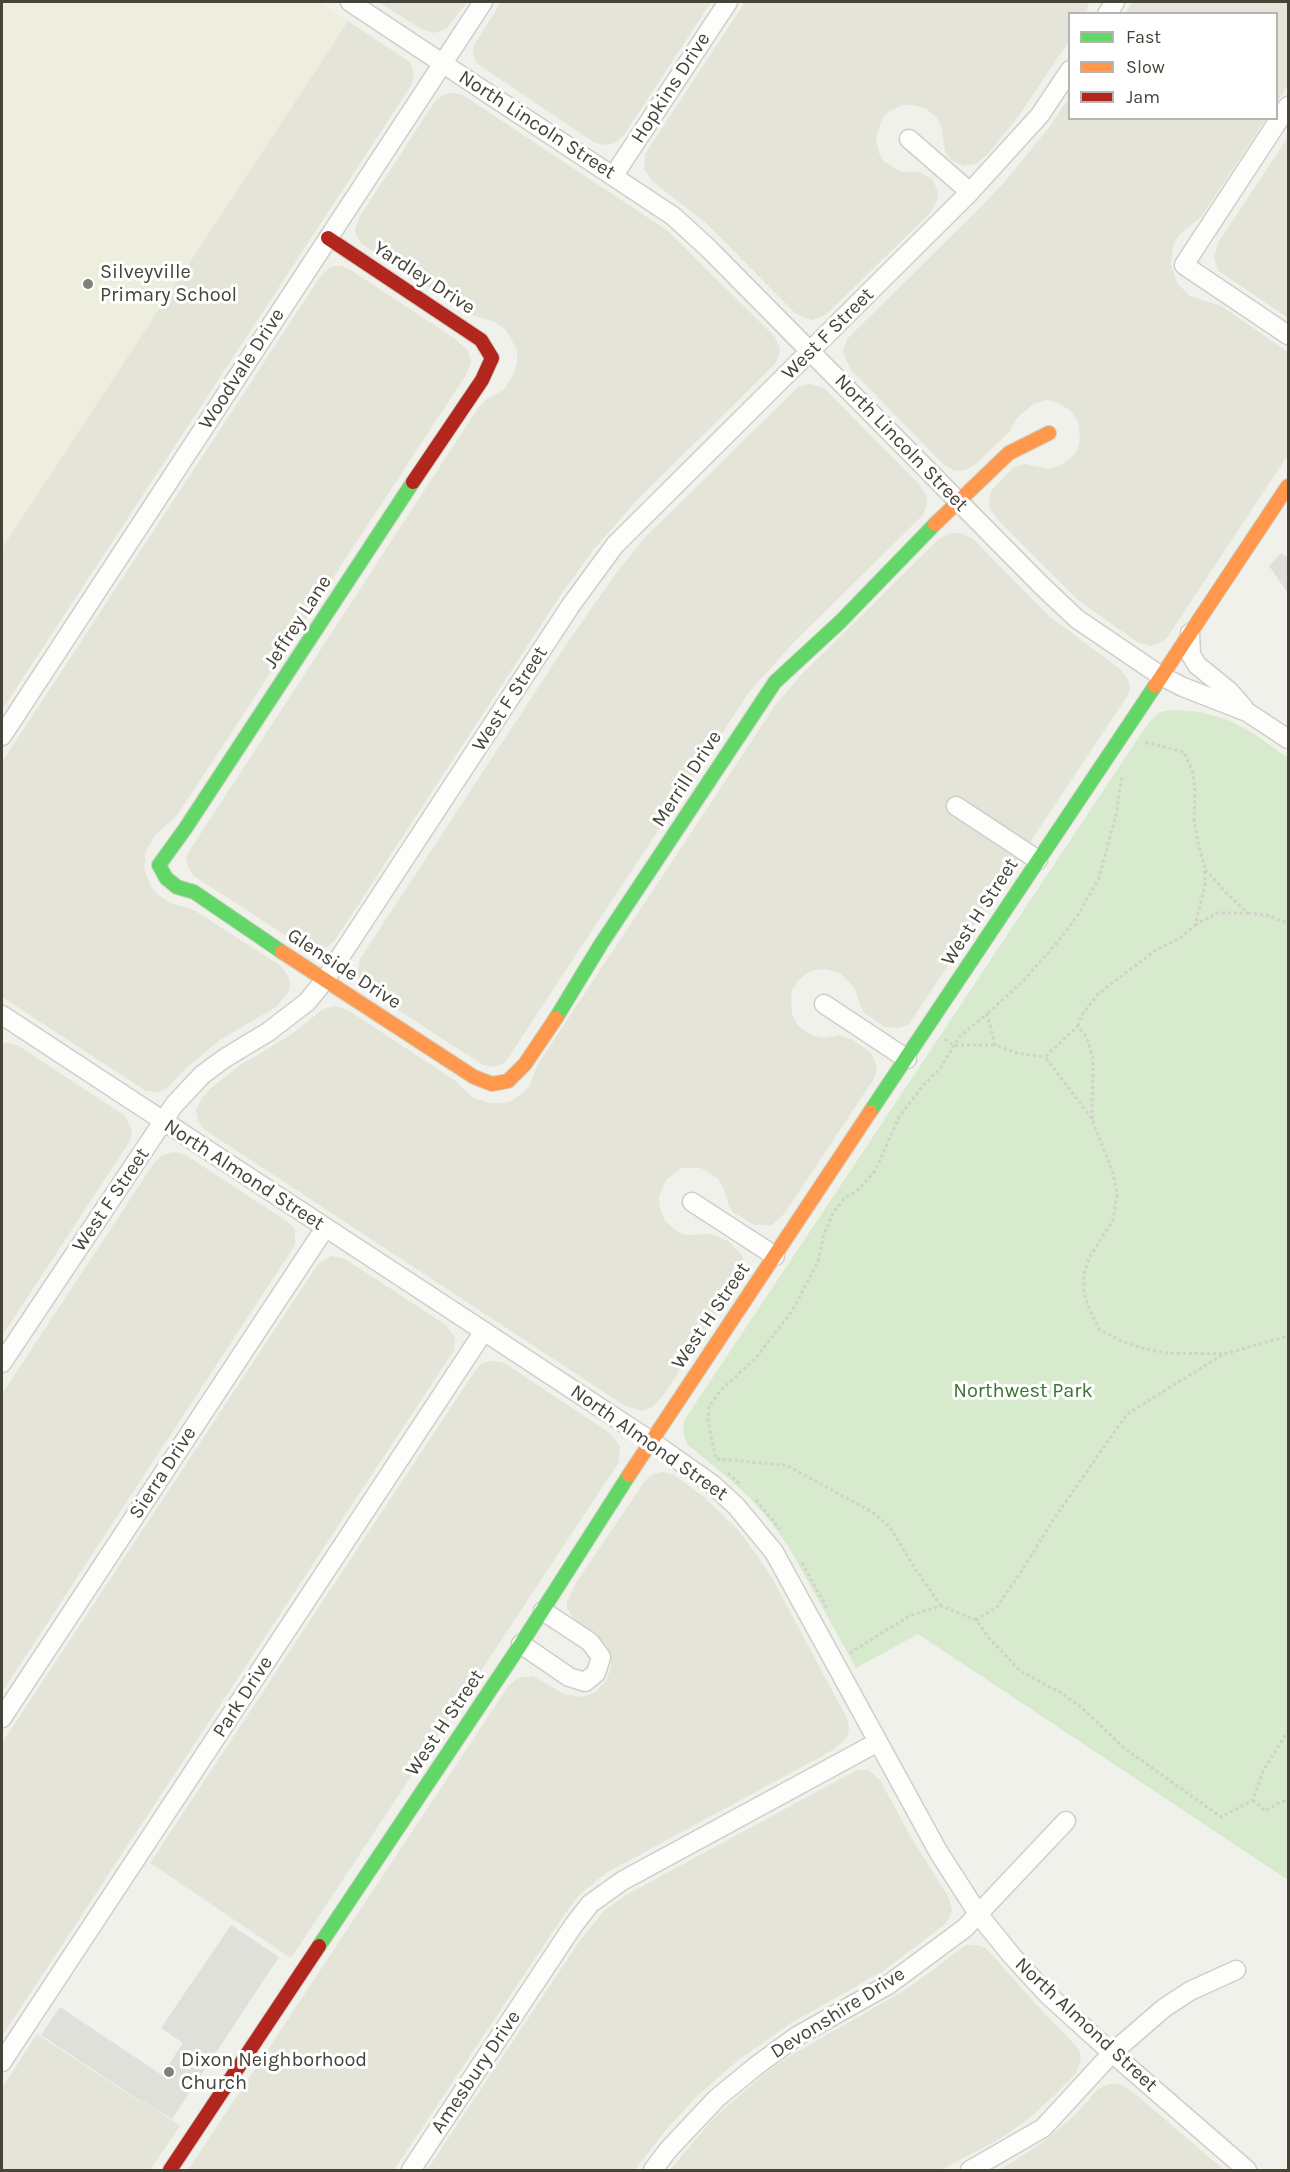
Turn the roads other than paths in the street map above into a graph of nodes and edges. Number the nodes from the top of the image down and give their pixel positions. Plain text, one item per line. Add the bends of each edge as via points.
1 (350, 2) edge
2 (483, 2) edge
3 (728, 2) edge
4 (443, 63) junction
5 (1068, 73) edge
6 (1288, 106) edge
7 (909, 139) dead end
8 (614, 175) junction
9 (970, 192) junction
10 (328, 238) junction
11 (1288, 335) edge
12 (811, 352) junction
13 (492, 358) joint
14 (1049, 433) dead end
15 (1288, 486) edge
16 (958, 501) junction
17 (1191, 633) junction
18 (1161, 676) junction
19 (1247, 712) junction
20 (2, 736) edge
21 (1288, 740) edge
22 (956, 806) dead end
23 (1038, 860) junction
24 (194, 892) joint
25 (325, 980) junction
26 (824, 1004) dead end
27 (2, 1015) edge
28 (907, 1059) junction
29 (474, 1077) joint
30 (163, 1122) junction
31 (692, 1202) dead end
32 (325, 1228) junction
33 (775, 1256) junction
34 (484, 1331) junction
35 (2, 1363) edge
36 (651, 1441) junction
37 (543, 1611) junction
38 (521, 1644) junction
39 (2, 1718) edge
40 (878, 1742) junction
41 (1066, 1821) dead end
42 (979, 1915) junction
43 (1236, 1970) dead end
44 (1112, 2053) junction
45 (2, 2062) edge
46 (170, 2170) edge
47 (411, 2170) edge
48 (653, 2170) edge
49 (970, 2170) edge
50 (1247, 2170) edge

1 - 4 street, North Lincoln Street
2 - 4 street, Woodvale Drive
3 - 8 street, Hopkins Drive
4 - 8 street, North Lincoln Street
4 - 10 street, Woodvale Drive
5 - 9 street, West F Street via 1040,115
6 - 11 street via 1184,265
7 - 9 street
8 - 12 street, North Lincoln Street via 673,216
9 - 12 street, West F Street
10 - 13 street, Yardley Drive via 481,340
10 - 20 street, Woodvale Drive
12 - 16 street, North Lincoln Street
12 - 25 street, West F Street via 615,545 565,614
13 - 24 street, Jeffrey Lane via 482,380 159,865 177,887
14 - 16 street, Merrill Drive via 1009,453
15 - 17 street, West H Street
16 - 18 street, North Lincoln Street via 1060,605
16 - 29 street, Merrill Drive via 841,621 775,682 525,1064 508,1081 492,1084
17 - 18 street, West H Street
17 - 19 street via 1191,655 1197,665
18 - 19 street, North Lincoln Street
18 - 23 street, West H Street
19 - 21 street, North Lincoln Street
22 - 23 street
23 - 28 street, West H Street
24 - 25 street, Glenside Drive
25 - 29 street, Glenside Drive
25 - 30 street, West F Street via 307,1002 281,1023 202,1075
26 - 28 street
27 - 30 street, North Almond Street
28 - 33 street, West H Street
30 - 32 street, North Almond Street
30 - 35 street, West F Street
31 - 33 street
32 - 34 street, North Almond Street
32 - 39 street, Sierra Drive
33 - 36 street, West H Street
34 - 36 street, North Almond Street
34 - 45 street, Park Drive
36 - 37 street, West H Street
36 - 40 street, North Almond Street via 693,1470 752,1522 774,1552
37 - 38 street, West H Street
37 - 38 street via 590,1642 601,1657 596,1674 585,1682 570,1677
38 - 46 street, West H Street
40 - 42 street, North Almond Street via 939,1853
40 - 47 street, Amesbury Drive via 622,1881 590,1904
41 - 42 street, Devonshire Drive
42 - 44 street, North Almond Street via 1047,1994
42 - 48 street, Devonshire Drive via 888,1985 797,2036 756,2066 717,2098
43 - 44 street via 1164,2008
44 - 49 street via 1043,2128
44 - 50 street, North Almond Street

